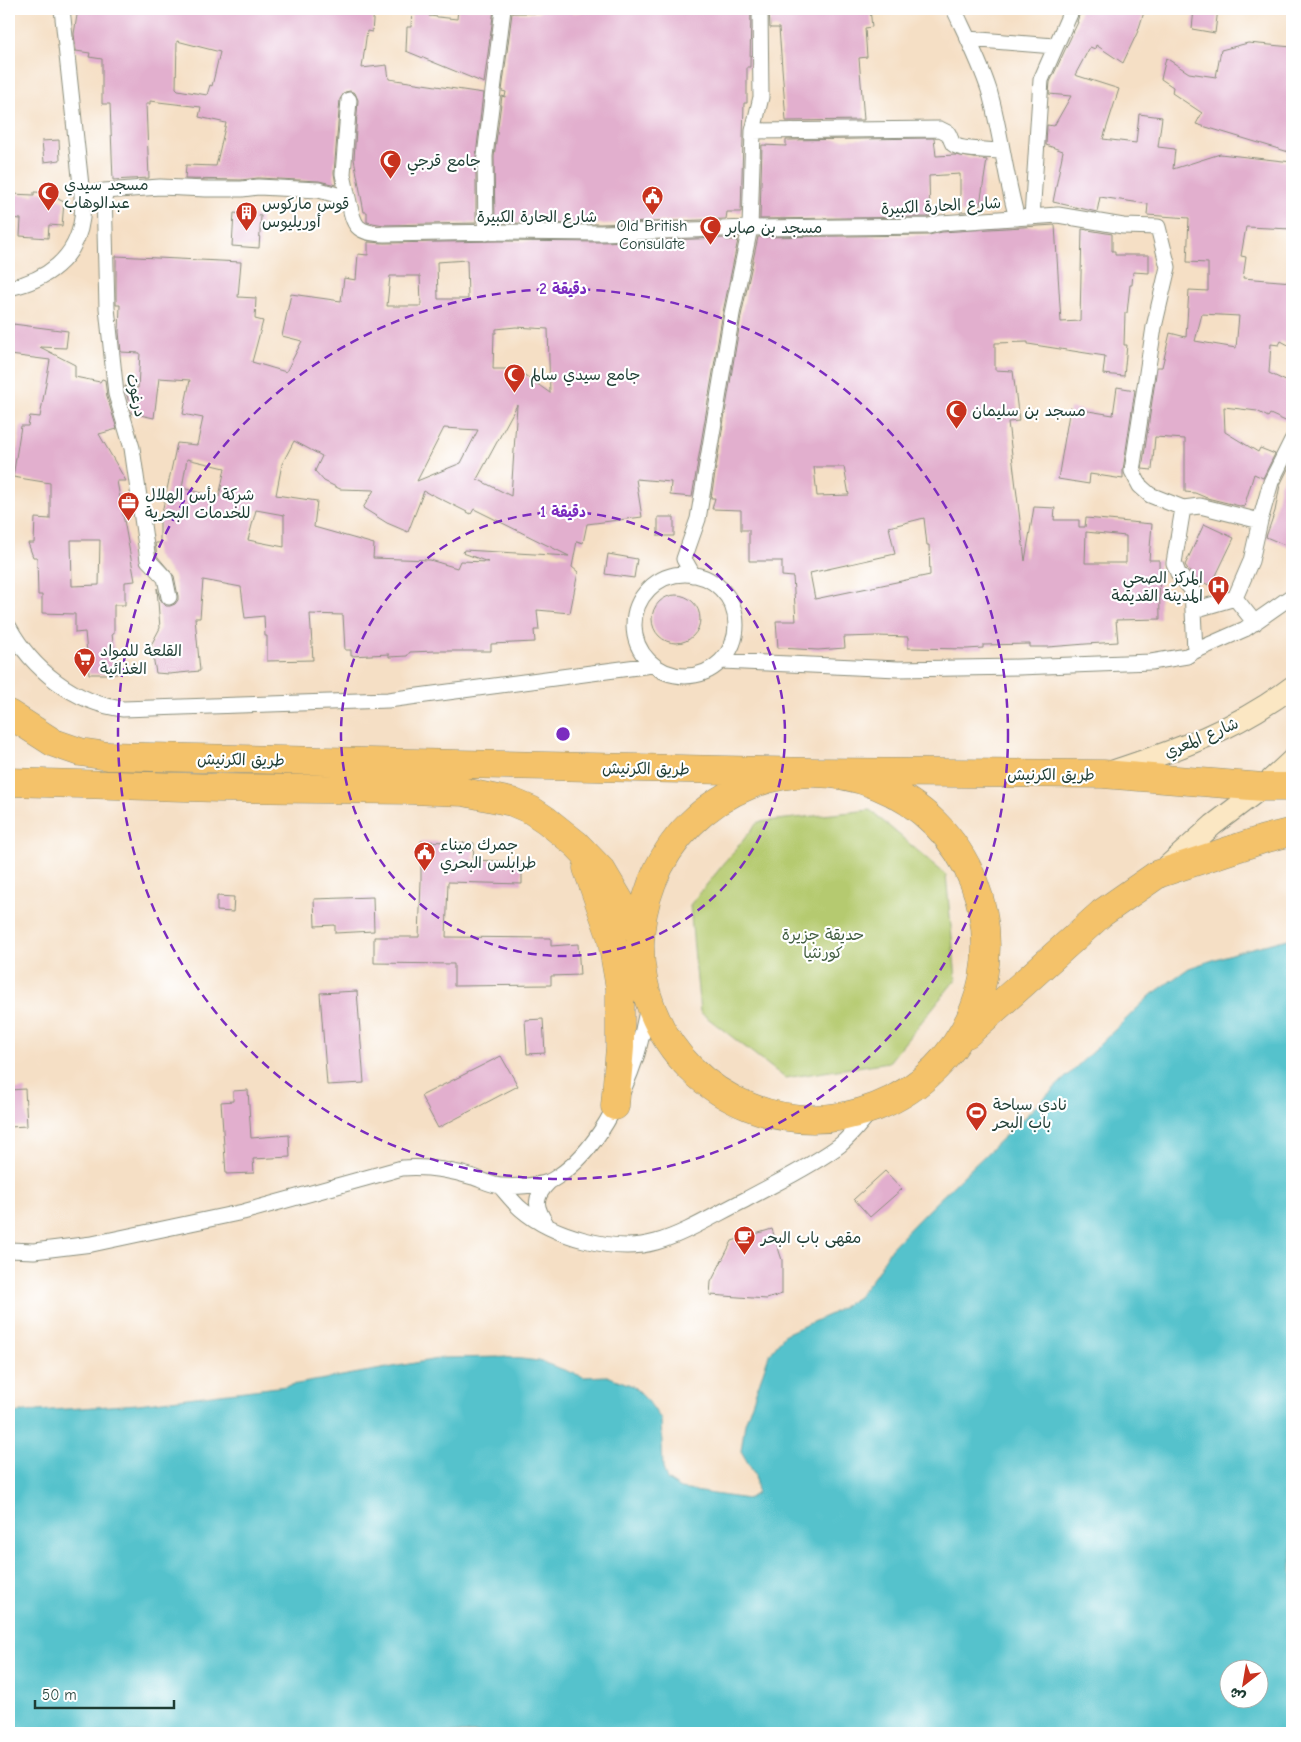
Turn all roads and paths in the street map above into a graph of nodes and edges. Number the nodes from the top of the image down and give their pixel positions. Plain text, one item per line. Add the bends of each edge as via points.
1 (62, 9) edge
2 (502, 9) edge
3 (760, 9) edge
4 (954, 9) edge
5 (1072, 9) edge
6 (968, 39) junction
7 (1054, 46) junction
8 (348, 100) dead end
9 (753, 131) junction
10 (1002, 151) junction
11 (104, 191) junction
12 (82, 195) junction
13 (348, 198) junction
14 (1024, 218) junction
15 (750, 228) junction
16 (486, 233) junction
17 (9, 288) edge
18 (1292, 440) edge
19 (1183, 508) junction
20 (1260, 521) junction
21 (692, 575) junction
22 (1292, 596) edge
23 (169, 597) dead end
24 (1235, 598) junction
25 (1194, 610) junction
26 (1255, 622) junction
27 (9, 627) edge
28 (1195, 651) junction
29 (723, 661) junction
30 (652, 664) junction
31 (1292, 687) edge
32 (9, 714) edge
33 (1292, 760) edge
34 (816, 772) junction
35 (1103, 774) junction
36 (9, 782) edge
37 (1263, 787) junction
38 (1292, 787) edge
39 (1292, 832) edge
40 (576, 844) junction
41 (1158, 874) junction
42 (640, 935) junction
43 (649, 1002) junction
44 (958, 1042) junction
45 (615, 1106) junction
46 (873, 1109) junction
47 (549, 1182) junction
48 (500, 1186) junction
49 (548, 1227) junction
50 (9, 1250) edge

1 - 12 street
2 - 16 street via 485,156
3 - 9 street via 761,97
4 - 6 street
5 - 7 street
6 - 7 street
6 - 10 street via 988,90
7 - 14 street via 1041,80
8 - 13 street, شارع الحارة الكبيرة via 343,174
9 - 10 street via 940,129 948,133 957,146
9 - 15 street
10 - 14 street
11 - 12 street
11 - 13 street via 160,187 258,187 319,190
11 - 23 street, درغوت via 107,308 116,394 132,448 148,560 165,578
12 - 17 street via 80,228 62,263 53,271
13 - 16 street, شارع الحارة الكبيرة via 353,221 360,230 372,234
14 - 15 street, شارع الحارة الكبيرة via 929,226
14 - 19 street, شارع الحارة الكبيرة via 1058,215 1123,226 1158,226 1168,267 1154,327 1132,471 1140,486 1150,495
15 - 16 street, شارع الحارة الكبيرة
15 - 21 street via 732,314 698,519 684,559
18 - 20 street via 1271,482
19 - 20 street via 1200,506
19 - 25 street via 1174,563 1192,590
20 - 24 street via 1252,561
21 - 29 street via 721,589 731,603 736,618 736,634
21 - 30 street via 676,575 661,580 638,604 634,632 644,656
22 - 26 street
24 - 25 street
24 - 26 street
25 - 28 street
26 - 28 street
27 - 30 street via 24,651 58,683 83,698 123,710 388,700
28 - 29 street via 1187,656 1151,662 1019,667 898,668
29 - 30 street via 700,675 687,677 663,671
31 - 35 street, شارع المعري via 1269,705 1230,726 1180,749
32 - 34 highway, طريق الكرنيش via 54,743 80,752 108,756
33 - 37 street
34 - 35 highway, طريق الكرنيش
34 - 42 highway via 772,777 755,783 730,793 695,818 666,852 648,892
34 - 44 highway via 852,777 888,789 919,809 946,834 967,865 980,899 987,936 985,973 975,1008
35 - 37 highway, طريق الكرنيش
36 - 40 highway, طريق الكرنيش via 464,792 512,802 531,810
37 - 38 highway, طريق الكرنيش
37 - 41 street via 1213,825
39 - 41 highway
40 - 42 highway, طريق الكرنيش via 602,871
40 - 45 highway via 611,936 620,988
41 - 44 highway via 1102,913
42 - 43 highway
43 - 45 street via 637,1052
43 - 46 highway via 679,1055 700,1077 746,1105 782,1116 813,1119
44 - 46 highway via 935,1070 906,1092
45 - 47 street via 578,1161
46 - 49 street via 841,1145 771,1186 669,1238 640,1246 609,1244
47 - 48 street
47 - 49 street via 540,1192 537,1207
48 - 49 street via 521,1209
48 - 50 street via 434,1168 402,1168 243,1212 102,1242 34,1251

